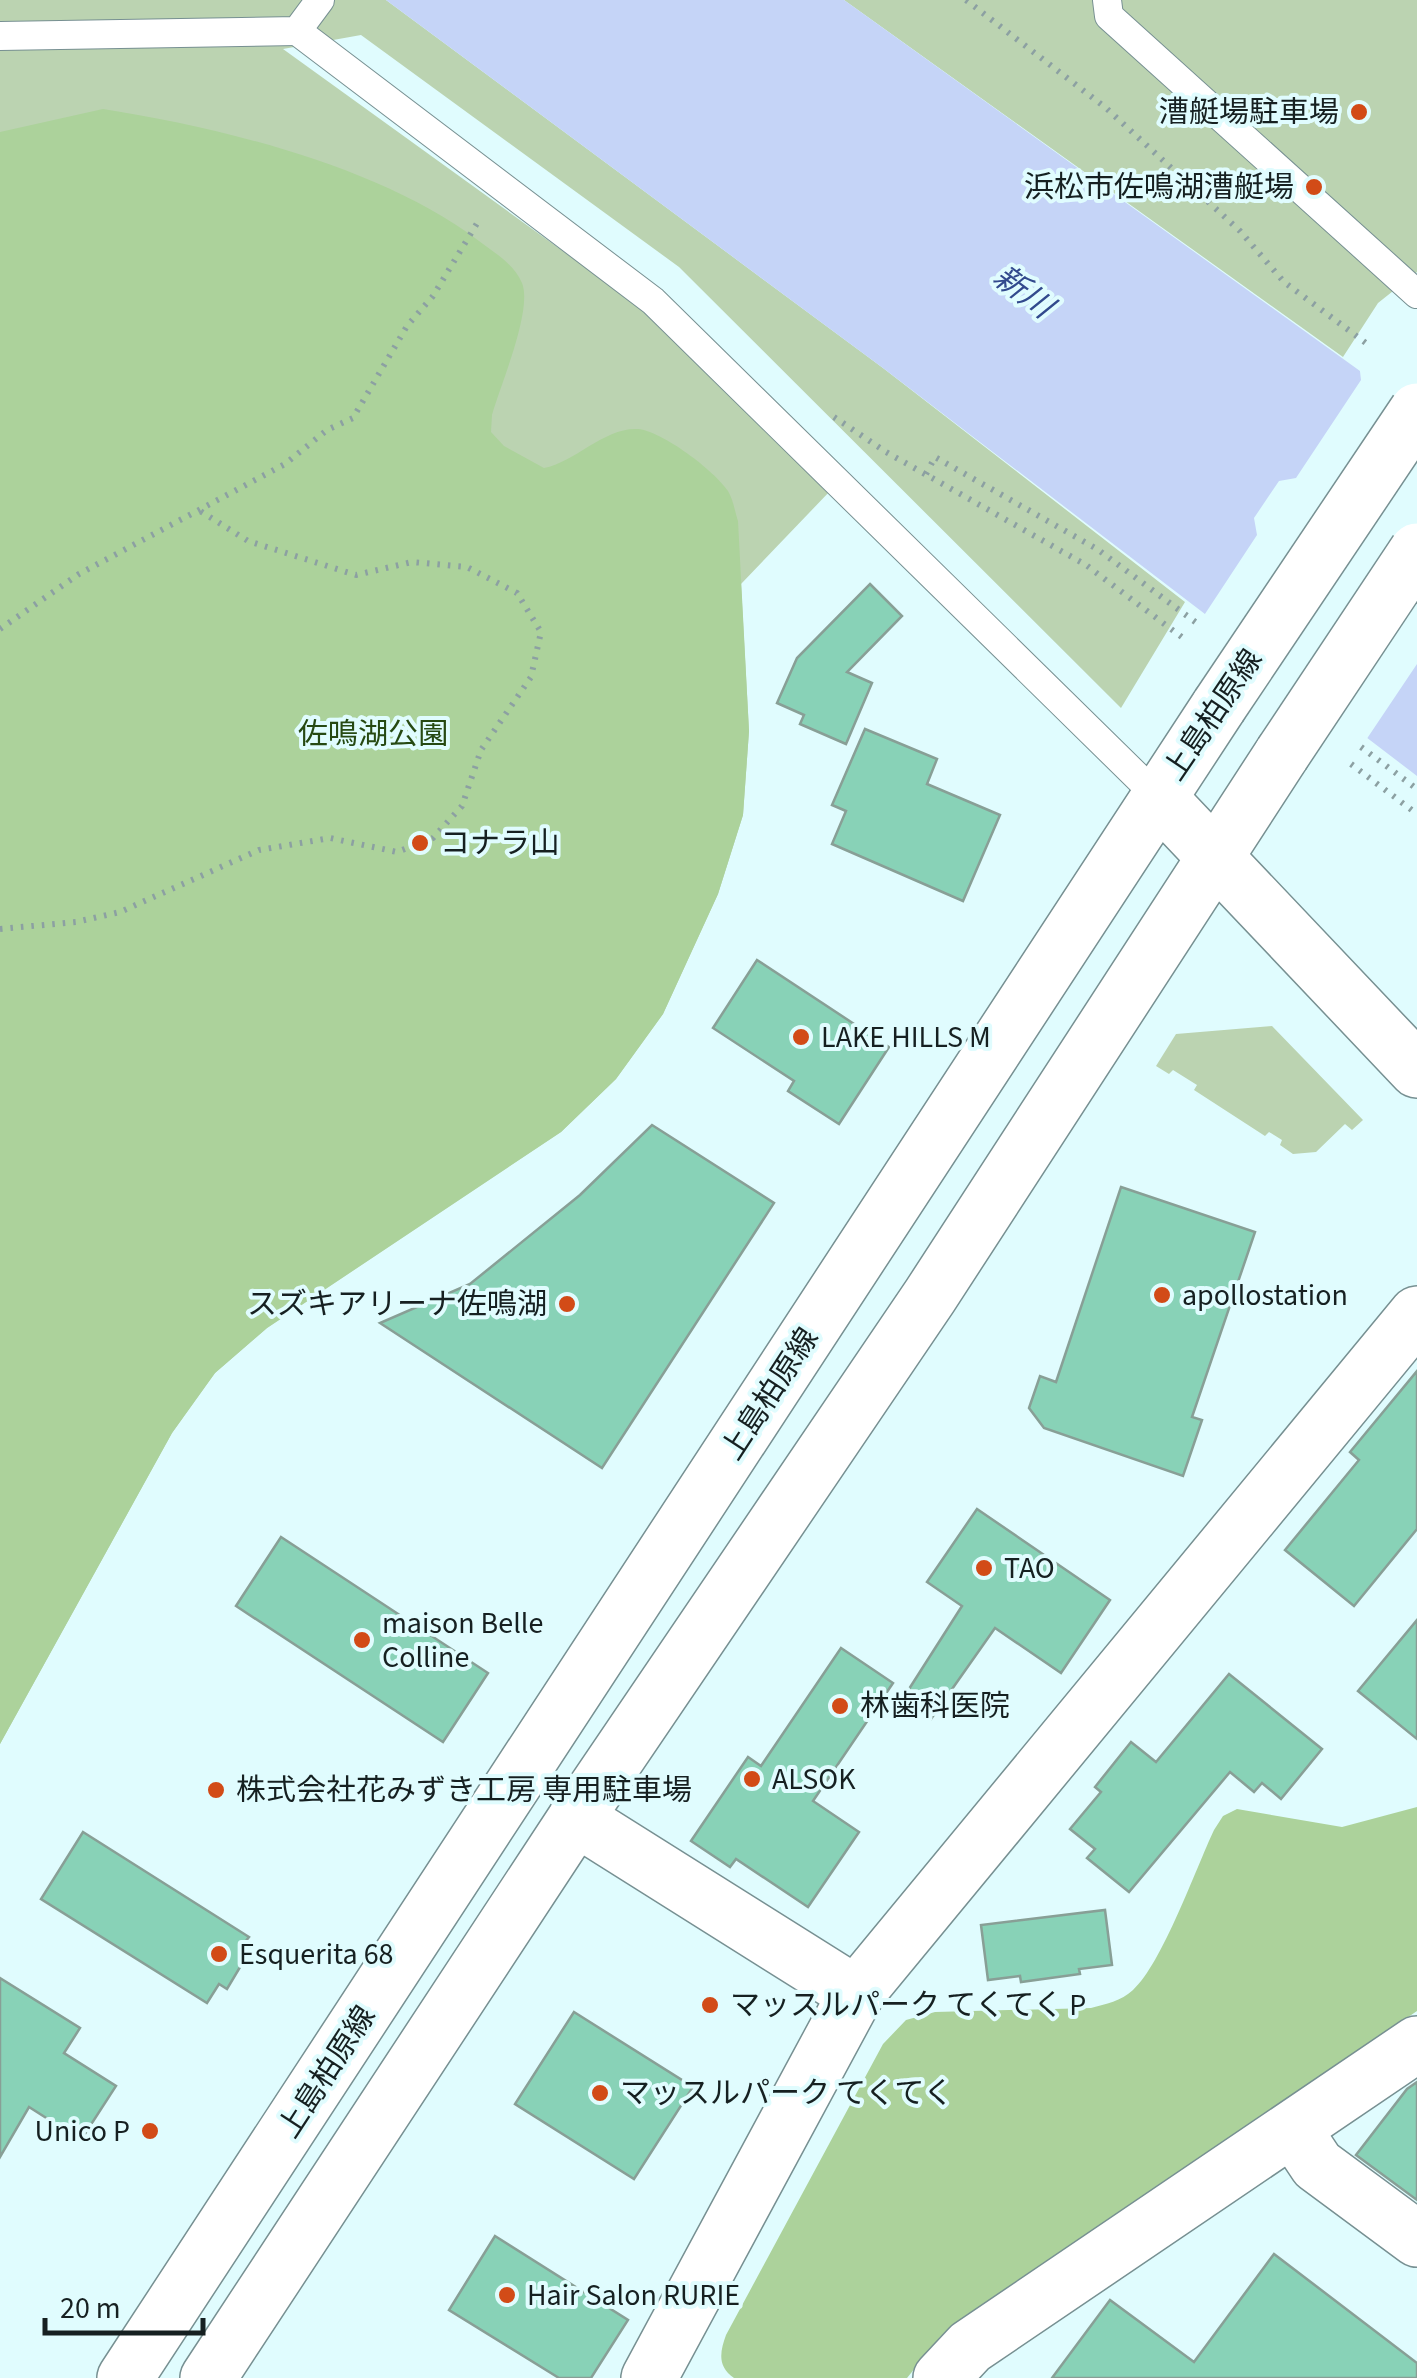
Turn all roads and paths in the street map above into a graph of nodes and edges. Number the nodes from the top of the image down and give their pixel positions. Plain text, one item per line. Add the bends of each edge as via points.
1 (966, 0) edge
2 (1107, 0) edge
3 (318, 3) edge
4 (297, 31) junction
5 (0, 36) edge
6 (504, 187) junction
7 (1417, 294) edge
8 (1370, 346) dead end
9 (820, 407) dead end
10 (1417, 411) edge
11 (926, 474) junction
12 (197, 509) junction
13 (1417, 551) edge
14 (1198, 624) dead end
15 (0, 629) edge
16 (1187, 640) dead end
17 (1362, 747) dead end
18 (1351, 764) dead end
19 (1417, 789) edge
20 (1158, 797) junction
21 (1417, 814) edge
22 (1214, 855) junction
23 (0, 929) edge
24 (1417, 1070) edge
25 (1417, 1314) edge
26 (576, 1818) junction
27 (856, 1994) junction
28 (1417, 2044) edge
29 (1293, 2128) junction
30 (1417, 2239) edge
31 (967, 2368) edge
32 (126, 2378) edge
33 (208, 2378) edge
34 (649, 2378) edge

1 - 8 path via 1106,108 1284,282
2 - 7 lane via 1109,16
3 - 4 lane
4 - 5 lane
4 - 6 lane
6 - 12 path via 407,326 353,418 285,464
6 - 20 lane via 702,346
9 - 11 path
10 - 20 street, 上島柏原線, bridge
11 - 14 path via 934,457 1097,549
11 - 16 path via 1086,565
12 - 15 path via 79,574
12 - 23 path via 248,540 356,576 412,562 467,567 516,594 540,632 531,677 481,750 462,806 433,838 396,852 330,838 259,850 120,912
13 - 22 street, bridge
17 - 19 path
18 - 21 path
20 - 22 street
20 - 32 street, 上島柏原線
22 - 24 street
22 - 26 street via 930,1296
25 - 27 street
26 - 27 street
26 - 33 street
27 - 34 street
28 - 29 street
29 - 30 street via 1317,2165
29 - 31 street

